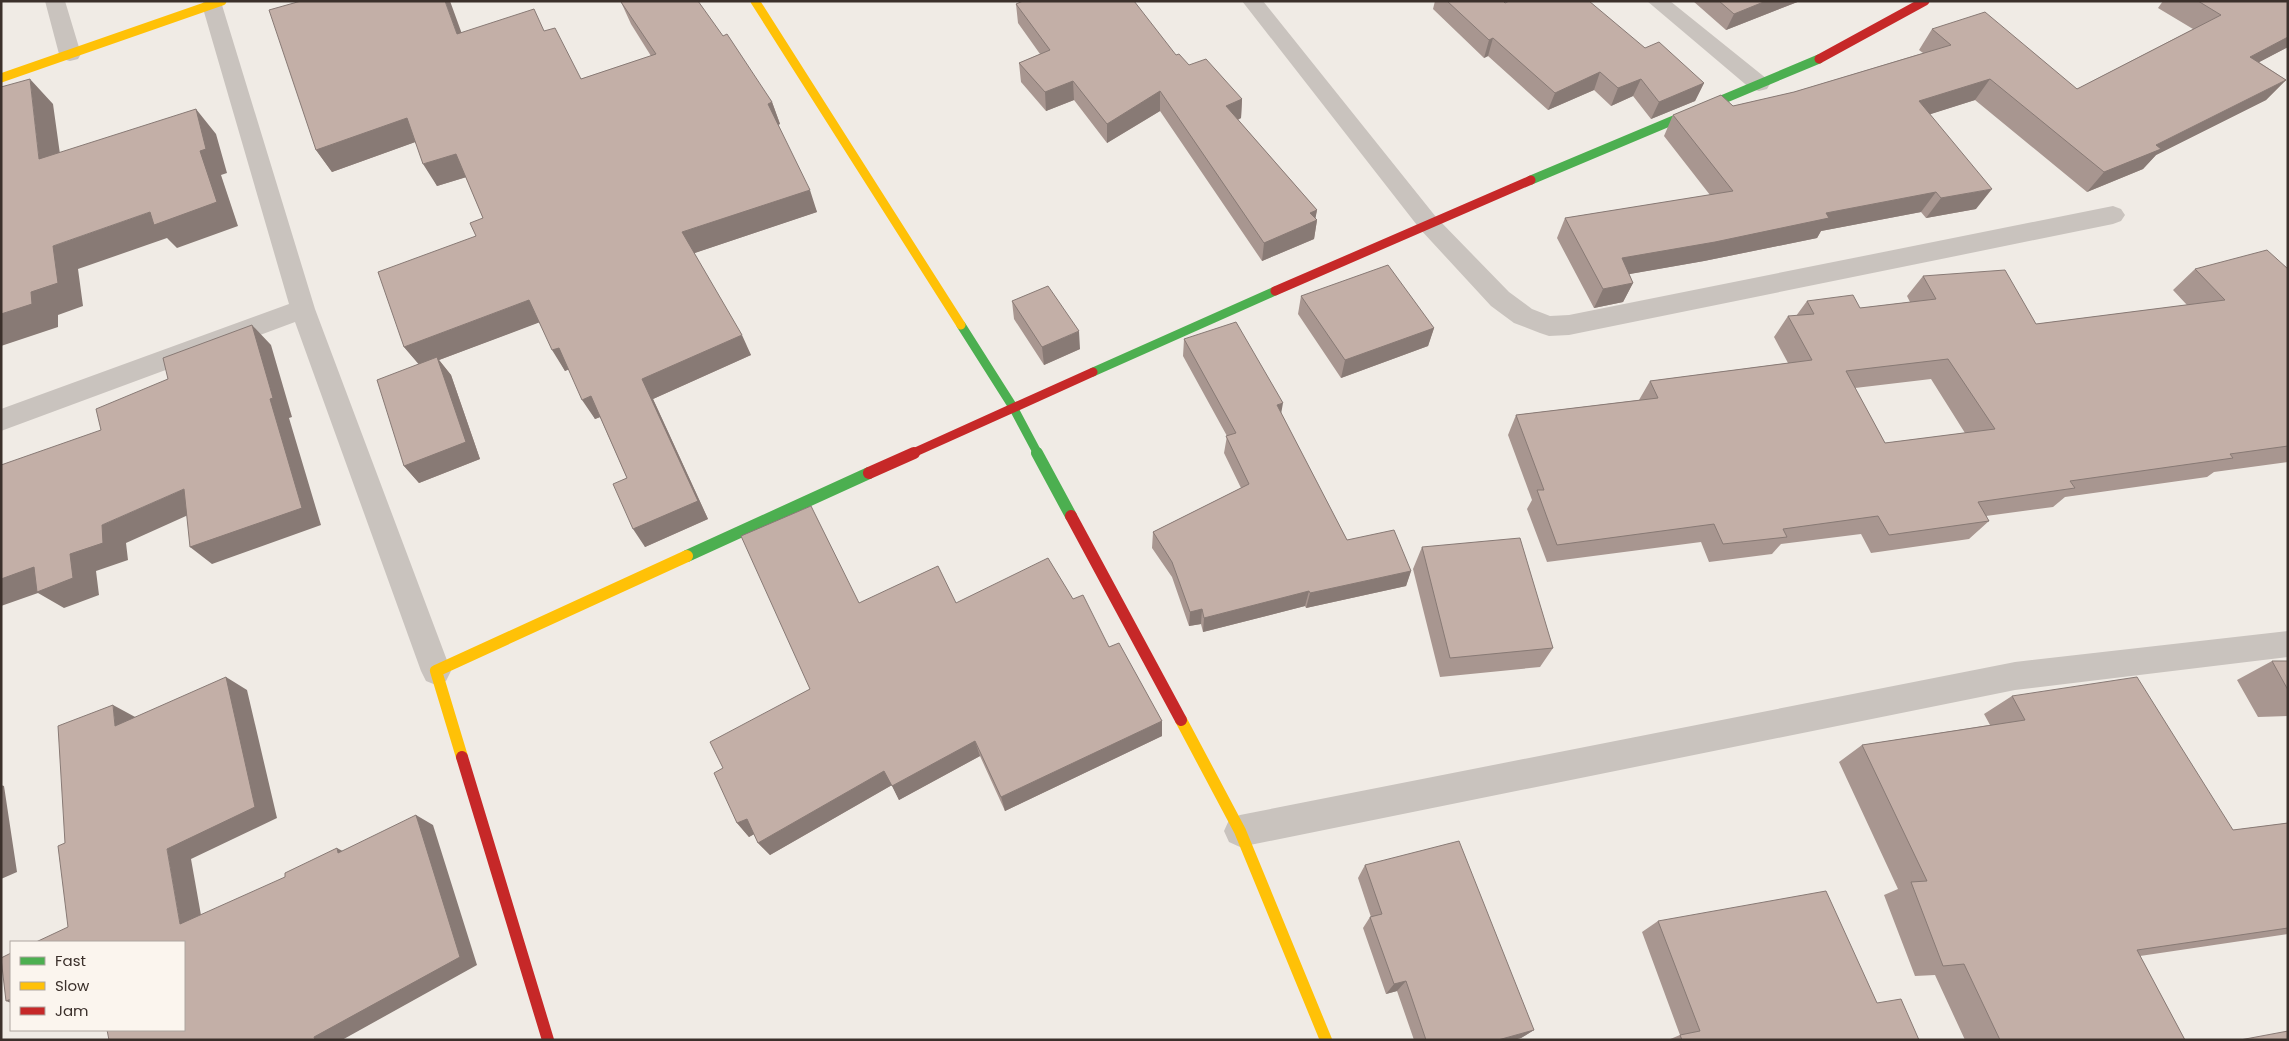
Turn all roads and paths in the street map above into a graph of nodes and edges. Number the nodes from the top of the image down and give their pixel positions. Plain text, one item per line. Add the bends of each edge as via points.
1 (55, 1) edge
2 (755, 1) edge
3 (1252, 1) edge
4 (1657, 1) edge
5 (1926, 1) edge
6 (217, 3) edge
7 (70, 54) junction
8 (1, 78) edge
9 (1759, 84) junction
10 (2113, 215) dead end
11 (1428, 223) junction
12 (303, 309) junction
13 (1012, 407) junction
14 (1, 420) edge
15 (2288, 644) edge
16 (436, 671) junction
17 (1240, 831) junction
18 (548, 1040) edge
19 (1326, 1040) edge

1 - 7 street
2 - 13 street
3 - 11 street
4 - 9 street
5 - 9 street via 1812,63
6 - 7 street
6 - 12 street
7 - 8 street
9 - 11 street
10 - 11 street via 1578,323 1549,326 1523,316 1500,299
11 - 13 street
12 - 14 street
12 - 16 street
13 - 16 street
13 - 17 street
15 - 17 street via 2015,676
16 - 18 street
17 - 19 street

